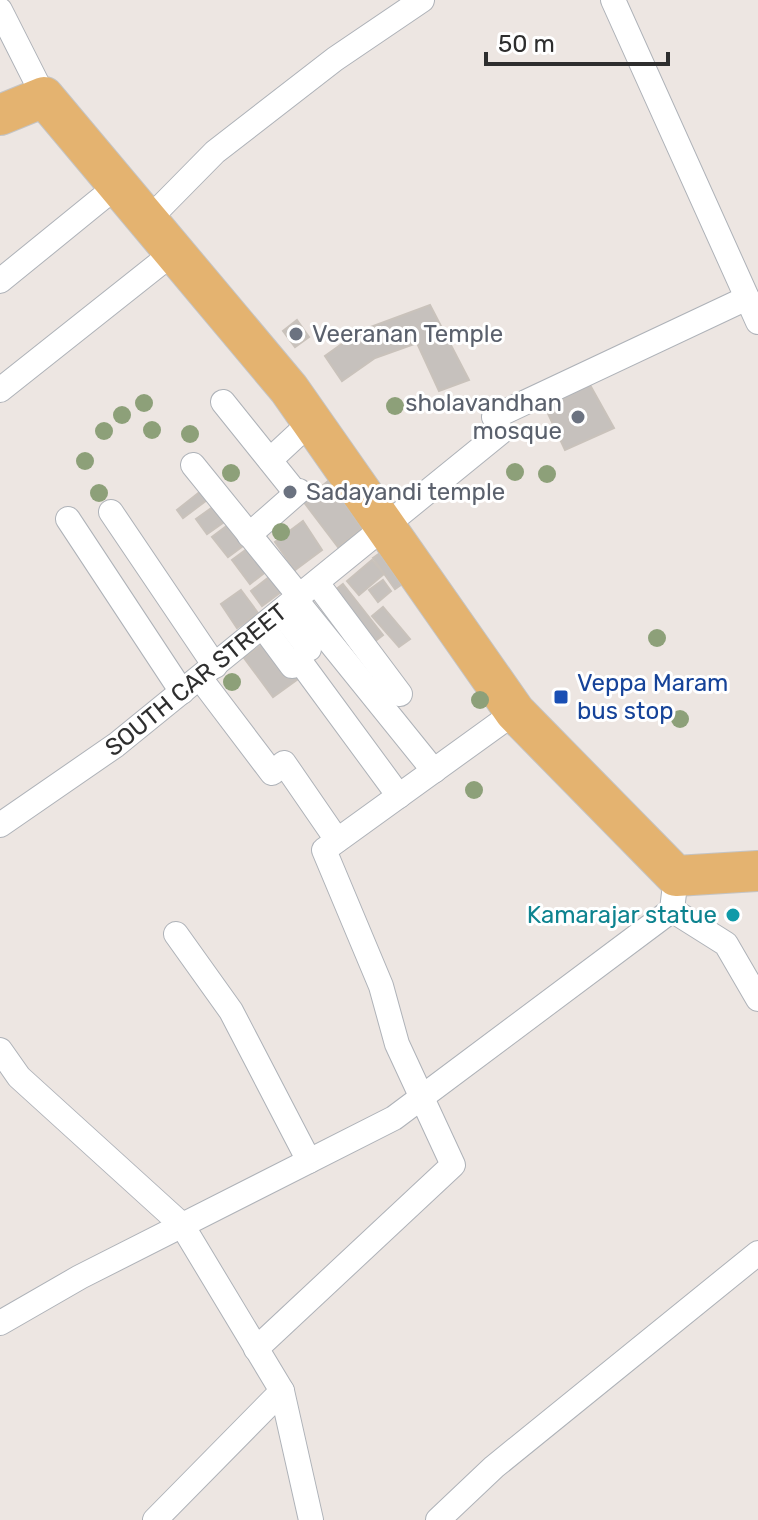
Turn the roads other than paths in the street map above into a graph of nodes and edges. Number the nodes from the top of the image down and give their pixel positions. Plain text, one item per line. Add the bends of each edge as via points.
1 (422, 0) edge
2 (613, 0) edge
3 (0, 10) edge
4 (44, 97) junction
5 (0, 115) edge
6 (118, 185) junction
7 (148, 220) junction
8 (174, 252) junction
9 (0, 281) edge
10 (747, 298) junction
11 (758, 321) edge
12 (0, 390) edge
13 (223, 402) dead end
14 (312, 421) junction
15 (270, 460) junction
16 (193, 465) dead end
17 (111, 512) dead end
18 (68, 519) dead end
19 (385, 526) junction
20 (249, 535) junction
21 (291, 604) junction
22 (309, 649) dead end
23 (199, 678) junction
24 (400, 694) dead end
25 (515, 712) junction
26 (434, 771) junction
27 (399, 796) junction
28 (0, 825) edge
29 (337, 840) junction
30 (758, 871) edge
31 (674, 893) junction
32 (176, 934) dead end
33 (758, 999) edge
34 (0, 1050) edge
35 (420, 1098) junction
36 (309, 1161) junction
37 (182, 1225) junction
38 (758, 1253) edge
39 (0, 1323) edge
40 (256, 1349) junction
41 (282, 1391) junction
42 (155, 1520) edge
43 (311, 1520) edge
44 (438, 1520) edge

1 - 7 street via 215,152
2 - 10 street
3 - 4 street
4 - 5 main road
4 - 6 main road
6 - 7 main road
6 - 9 street
7 - 8 main road
8 - 12 street
8 - 14 main road
10 - 11 street
10 - 19 street, SOUTH CAR STREET via 494,417 501,432
13 - 15 street
14 - 15 street
14 - 19 main road
15 - 20 street via 297,492
16 - 20 street
17 - 23 street
18 - 23 street
19 - 21 street, SOUTH CAR STREET
19 - 25 main road
20 - 21 street
21 - 22 street
21 - 23 street, SOUTH CAR STREET
21 - 24 street
21 - 26 street
21 - 27 street via 292,666 299,660
23 - 28 street, SOUTH CAR STREET via 116,745
23 - 29 street via 272,773 284,763
25 - 26 street
25 - 31 main road
26 - 27 street
27 - 29 street
29 - 35 street via 324,850 381,986
30 - 31 main road
31 - 33 street via 726,944
31 - 35 street
32 - 36 street via 231,1011
34 - 37 street via 19,1077
35 - 36 street via 394,1118
35 - 40 street via 453,1165
36 - 37 street
37 - 39 street
37 - 40 street
38 - 44 street via 494,1467
40 - 41 street
41 - 42 street
41 - 43 street

